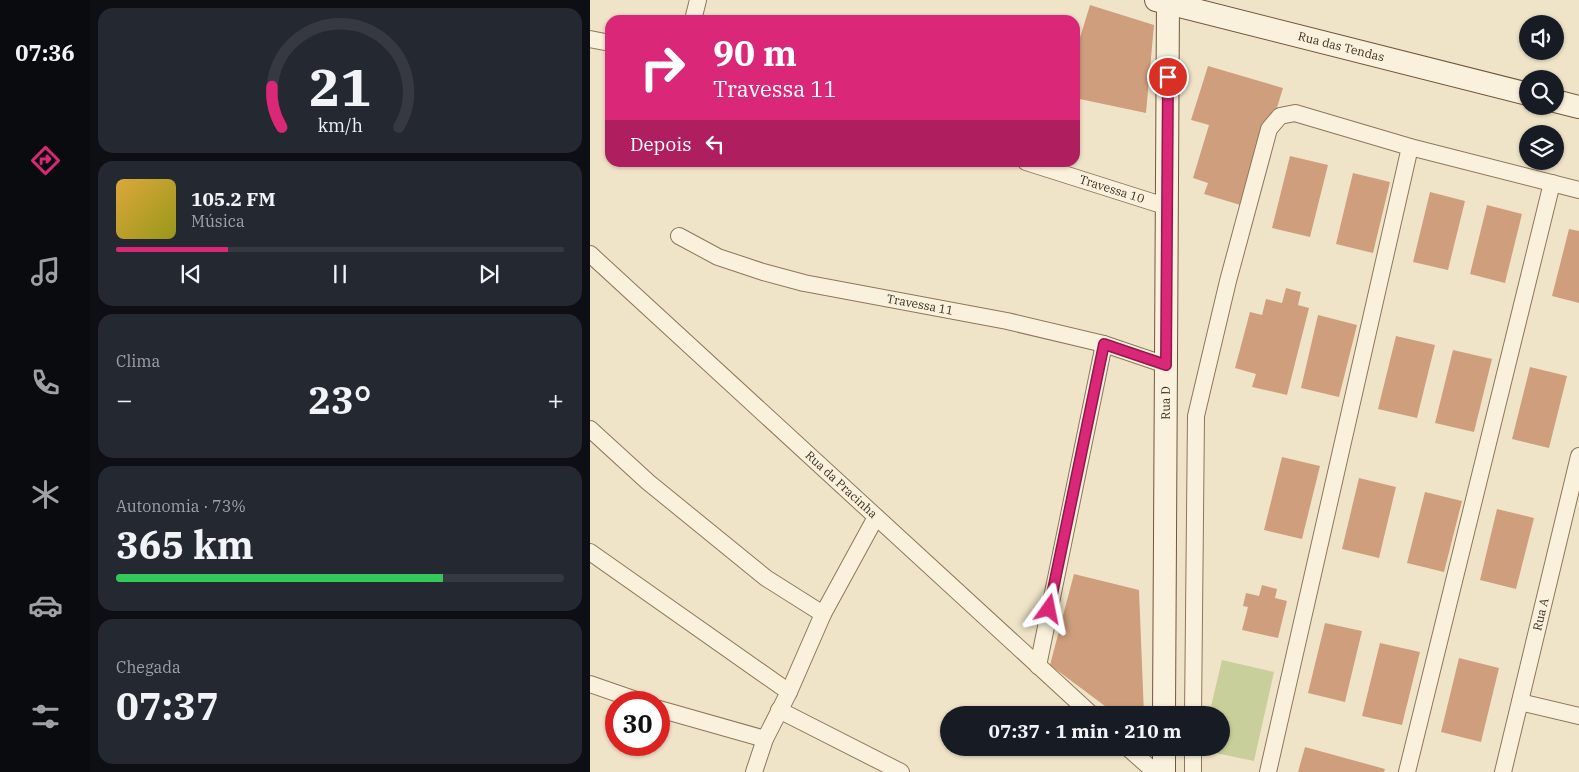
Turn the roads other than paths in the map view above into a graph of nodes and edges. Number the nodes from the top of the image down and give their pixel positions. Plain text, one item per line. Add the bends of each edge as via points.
1 (698, 0) edge
2 (1164, 1) edge
3 (694, 15) edge
4 (590, 39) edge
5 (605, 42) edge
6 (1519, 92) edge
7 (1564, 103) edge
8 (1579, 107) edge
9 (1410, 147) junction
10 (1042, 167) edge
11 (1552, 183) junction
12 (1579, 190) edge
13 (1168, 207) junction
14 (679, 236) dead end
15 (590, 254) edge
16 (1104, 344) junction
17 (1166, 365) junction
18 (590, 429) edge
19 (1579, 456) edge
20 (876, 517) junction
21 (590, 552) edge
22 (822, 614) junction
23 (1038, 666) junction
24 (590, 684) edge
25 (610, 691) edge
26 (789, 692) junction
27 (1520, 702) junction
28 (1082, 706) edge
29 (1164, 706) edge
30 (1193, 706) edge
31 (779, 710) junction
32 (670, 712) edge
33 (1579, 716) edge
34 (765, 739) junction
35 (1137, 756) edge
36 (1164, 756) edge
37 (1193, 756) edge
38 (754, 772) edge
39 (900, 772) edge
40 (1155, 772) edge
41 (1164, 772) edge
42 (1193, 772) edge
43 (1268, 772) edge
44 (1407, 772) edge
45 (1503, 772) edge

1 - 3 street
2 - 6 street, Rua das Tendas
2 - 13 street, Rua D
4 - 5 street
7 - 8 street
9 - 11 street
9 - 30 street via 1295,113 1280,116 1269,129 1196,416
9 - 43 street
10 - 13 street, Travessa 10
11 - 12 street
11 - 44 street
13 - 17 street, Rua D
14 - 16 street, Travessa 11 via 718,257 804,283 1007,321
15 - 20 street, Rua da Pracinha
16 - 17 street, Travessa 11
16 - 23 street
17 - 29 street, Rua D
18 - 22 street via 648,482 766,578
19 - 27 street, Rua A
20 - 22 street
20 - 23 street, Rua da Pracinha
21 - 26 street
22 - 26 street
23 - 28 street, Rua da Pracinha
24 - 25 street
26 - 31 street
27 - 33 street
27 - 45 street, Rua A
31 - 34 street
31 - 39 street
32 - 34 street
34 - 38 street
35 - 40 street
36 - 41 street
37 - 42 street

